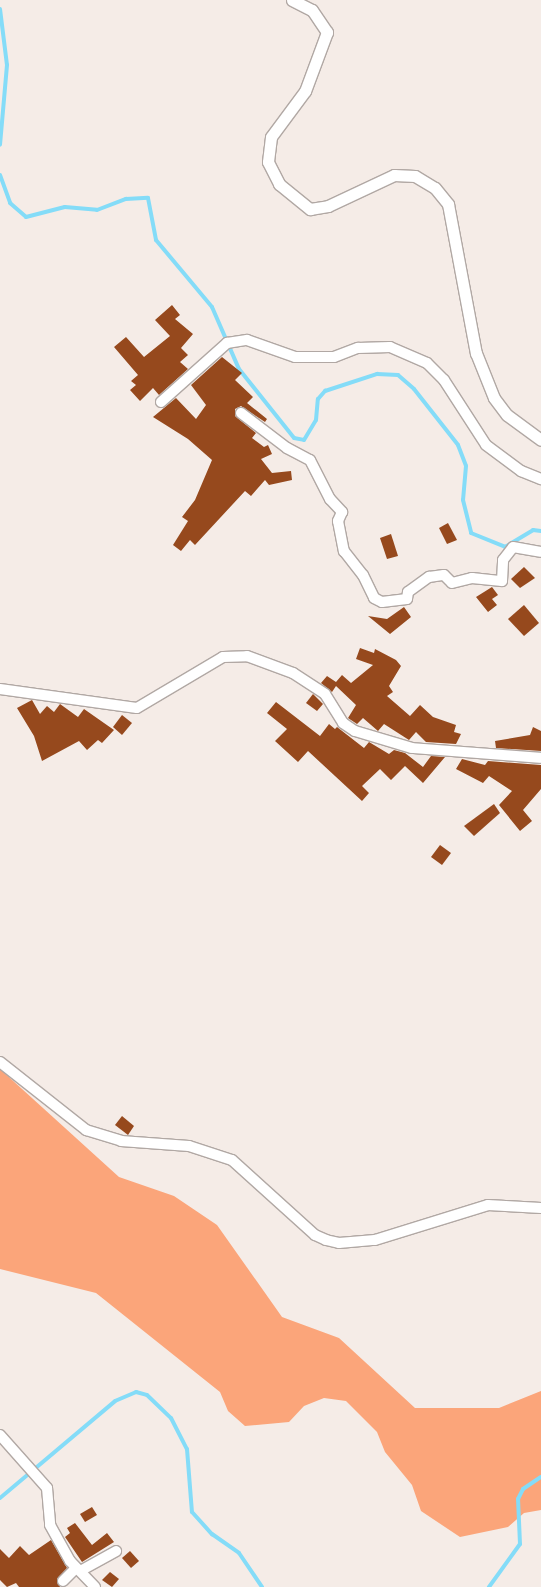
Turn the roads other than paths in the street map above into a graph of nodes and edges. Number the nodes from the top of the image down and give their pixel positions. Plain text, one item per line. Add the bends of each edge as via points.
1 (292, 0) edge
2 (161, 402) dead end
3 (241, 413) dead end
4 (541, 440) edge
5 (541, 479) edge
6 (541, 552) edge
7 (0, 690) edge
8 (541, 758) edge
9 (0, 1062) edge
10 (541, 1208) edge
11 (0, 1435) edge
12 (116, 1552) dead end
13 (79, 1569) junction
14 (63, 1581) dead end
15 (95, 1587) edge

1 - 4 street via 305,4 318,15 327,32 305,91 271,137 268,162 278,184 310,209 328,206 394,175 415,176 435,188 448,204 476,353 494,398 506,415
2 - 5 street via 228,343 247,340 295,358 334,357 358,348 390,347 427,363 444,380 486,445 521,471
3 - 6 street via 287,448 310,460 330,499 342,512 338,521 344,551 363,575 374,598 382,602 407,599 408,592 429,577 444,575 452,583 472,578 502,581 503,560 513,547
7 - 8 street via 136,708 223,657 247,656 293,673 325,694 343,723 356,731 412,748
9 - 10 street via 86,1130 121,1140 189,1146 232,1160 315,1235 326,1240 339,1243 375,1240 488,1205
11 - 13 street via 47,1488 50,1526
12 - 13 street
13 - 14 street
13 - 15 street

